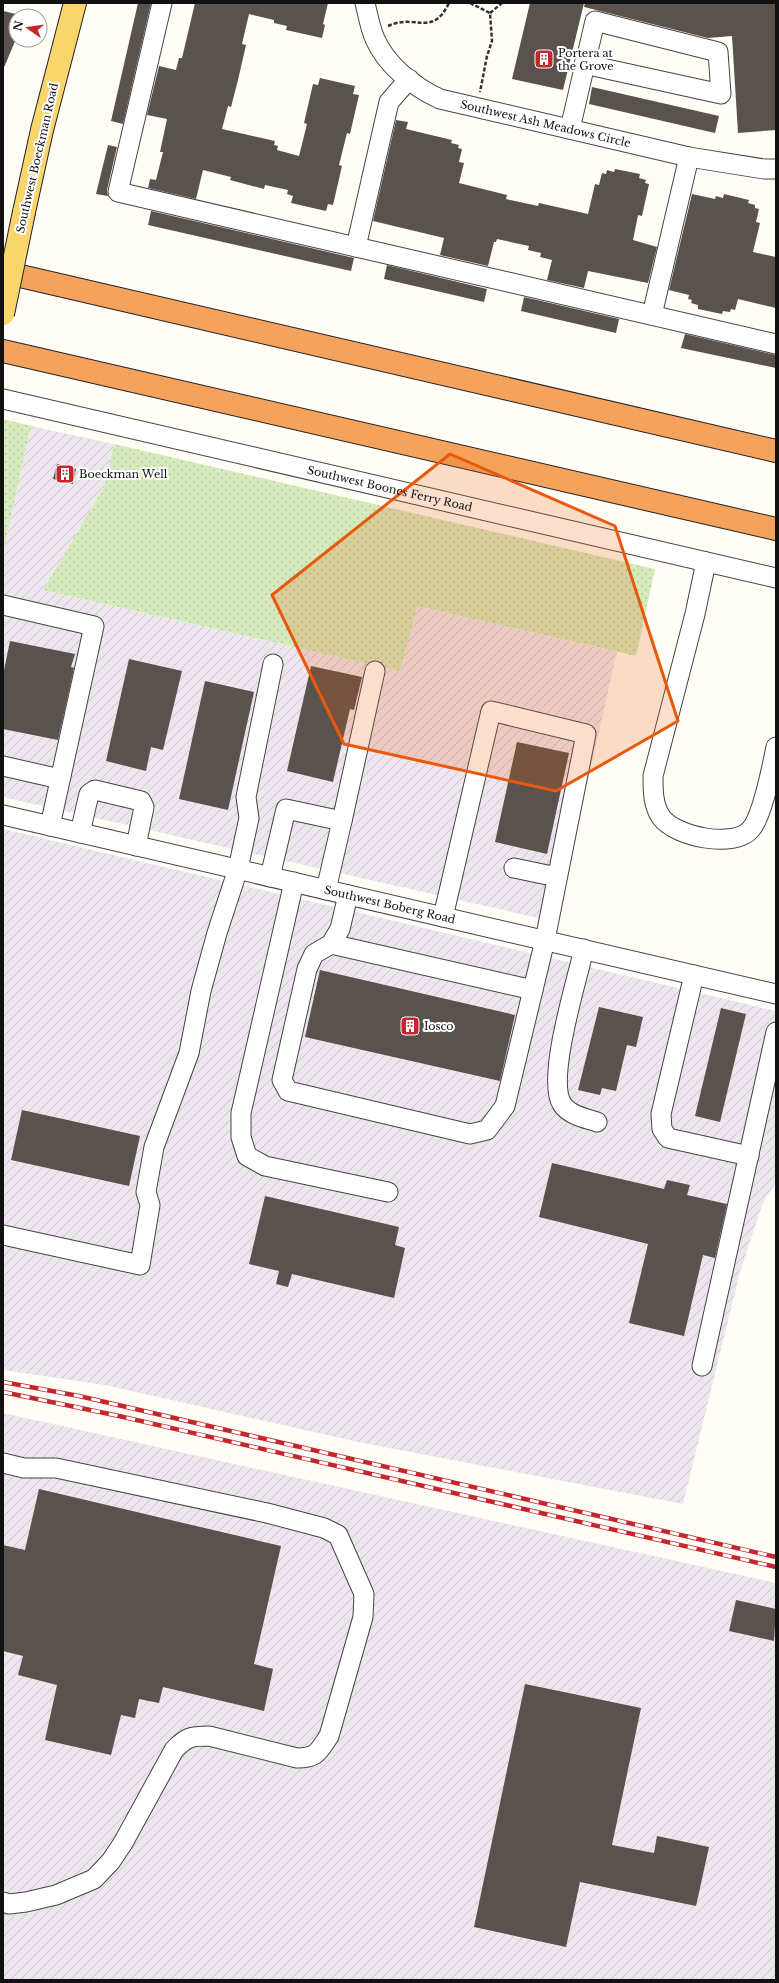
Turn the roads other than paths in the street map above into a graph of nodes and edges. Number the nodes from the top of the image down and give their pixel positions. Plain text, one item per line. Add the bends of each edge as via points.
1 (75, 3) edge
2 (162, 3) edge
3 (365, 3) edge
4 (584, 64) junction
5 (409, 79) junction
6 (570, 129) junction
7 (689, 157) junction
8 (776, 169) edge
9 (356, 247) junction
10 (3, 272) edge
11 (3, 314) edge
12 (652, 315) junction
13 (776, 344) edge
14 (3, 351) edge
15 (3, 399) edge
16 (776, 451) edge
17 (776, 529) edge
18 (706, 562) junction
19 (776, 578) edge
20 (3, 606) edge
21 (273, 664) dead end
22 (375, 671) dead end
23 (776, 747) edge
24 (3, 766) edge
25 (60, 779) junction
26 (3, 815) edge
27 (342, 821) junction
28 (50, 826) junction
29 (80, 833) junction
30 (136, 846) junction
31 (514, 868) dead end
32 (238, 869) junction
33 (270, 877) junction
34 (558, 877) junction
35 (294, 882) junction
36 (326, 890) junction
37 (348, 895) junction
38 (443, 917) junction
39 (545, 940) junction
40 (331, 944) junction
41 (584, 950) junction
42 (694, 975) junction
43 (533, 990) junction
44 (776, 994) edge
45 (776, 1032) edge
46 (597, 1122) dead end
47 (749, 1156) junction
48 (388, 1192) dead end
49 (3, 1234) edge
50 (702, 1366) dead end
51 (3, 1463) edge
52 (3, 1902) edge

1 - 11 main road, Southwest Boeckman Road, bridge via 42,130
2 - 9 street via 118,192
3 - 5 street, Southwest Ash Meadows Circle via 372,32 381,51 398,72
4 - 4 street via 595,21 718,52 721,94
4 - 6 street
5 - 6 street, Southwest Ash Meadows Circle via 440,99
5 - 9 street via 389,102
6 - 7 street, Southwest Ash Meadows Circle
7 - 8 street, Southwest Ash Meadows Circle
7 - 12 street
9 - 12 street
10 - 16 highway
12 - 13 street
14 - 17 highway
15 - 18 street, Southwest Boones Ferry Road
18 - 19 street, Southwest Boones Ferry Road
18 - 23 street via 653,776 654,801 662,818 678,831 721,839 738,838 751,829 759,814
20 - 25 street via 94,626
21 - 32 street via 246,797 249,818
22 - 27 street
24 - 25 street
25 - 28 street
26 - 28 street, Southwest Boberg Road
27 - 33 street via 286,809
27 - 36 street
28 - 29 street, Southwest Boberg Road
29 - 30 street, Southwest Boberg Road
29 - 30 street via 88,798 95,790 141,801 144,807
30 - 32 street, Southwest Boberg Road
31 - 34 street
32 - 33 street, Southwest Boberg Road
32 - 49 street via 209,962 189,1053 154,1147 146,1192 150,1205 140,1265
33 - 35 street, Southwest Boberg Road
34 - 38 street via 586,734 491,711
34 - 39 street
35 - 36 street, Southwest Boberg Road
35 - 48 street via 241,1113 241,1137 247,1156 265,1166
36 - 37 street, Southwest Boberg Road
37 - 38 street, Southwest Boberg Road
37 - 40 street via 340,929
38 - 39 street, Southwest Boberg Road
39 - 41 street, Southwest Boberg Road
39 - 43 street
40 - 43 street
40 - 43 street via 314,954 307,969 282,1080 288,1091 470,1134 487,1130 505,1106
41 - 42 street, Southwest Boberg Road
41 - 46 street via 558,1059 558,1090 561,1103 570,1112
42 - 44 street, Southwest Boberg Road
42 - 47 street via 661,1114 662,1129 668,1138
45 - 47 street
47 - 50 street
51 - 52 street via 24,1468 56,1468 267,1513 324,1528 338,1535 364,1594 363,1617 359,1632 329,1736 320,1750 310,1758 297,1758 209,1736 195,1736 183,1740 174,1750 111,1861 94,1879 56,1895 26,1902

